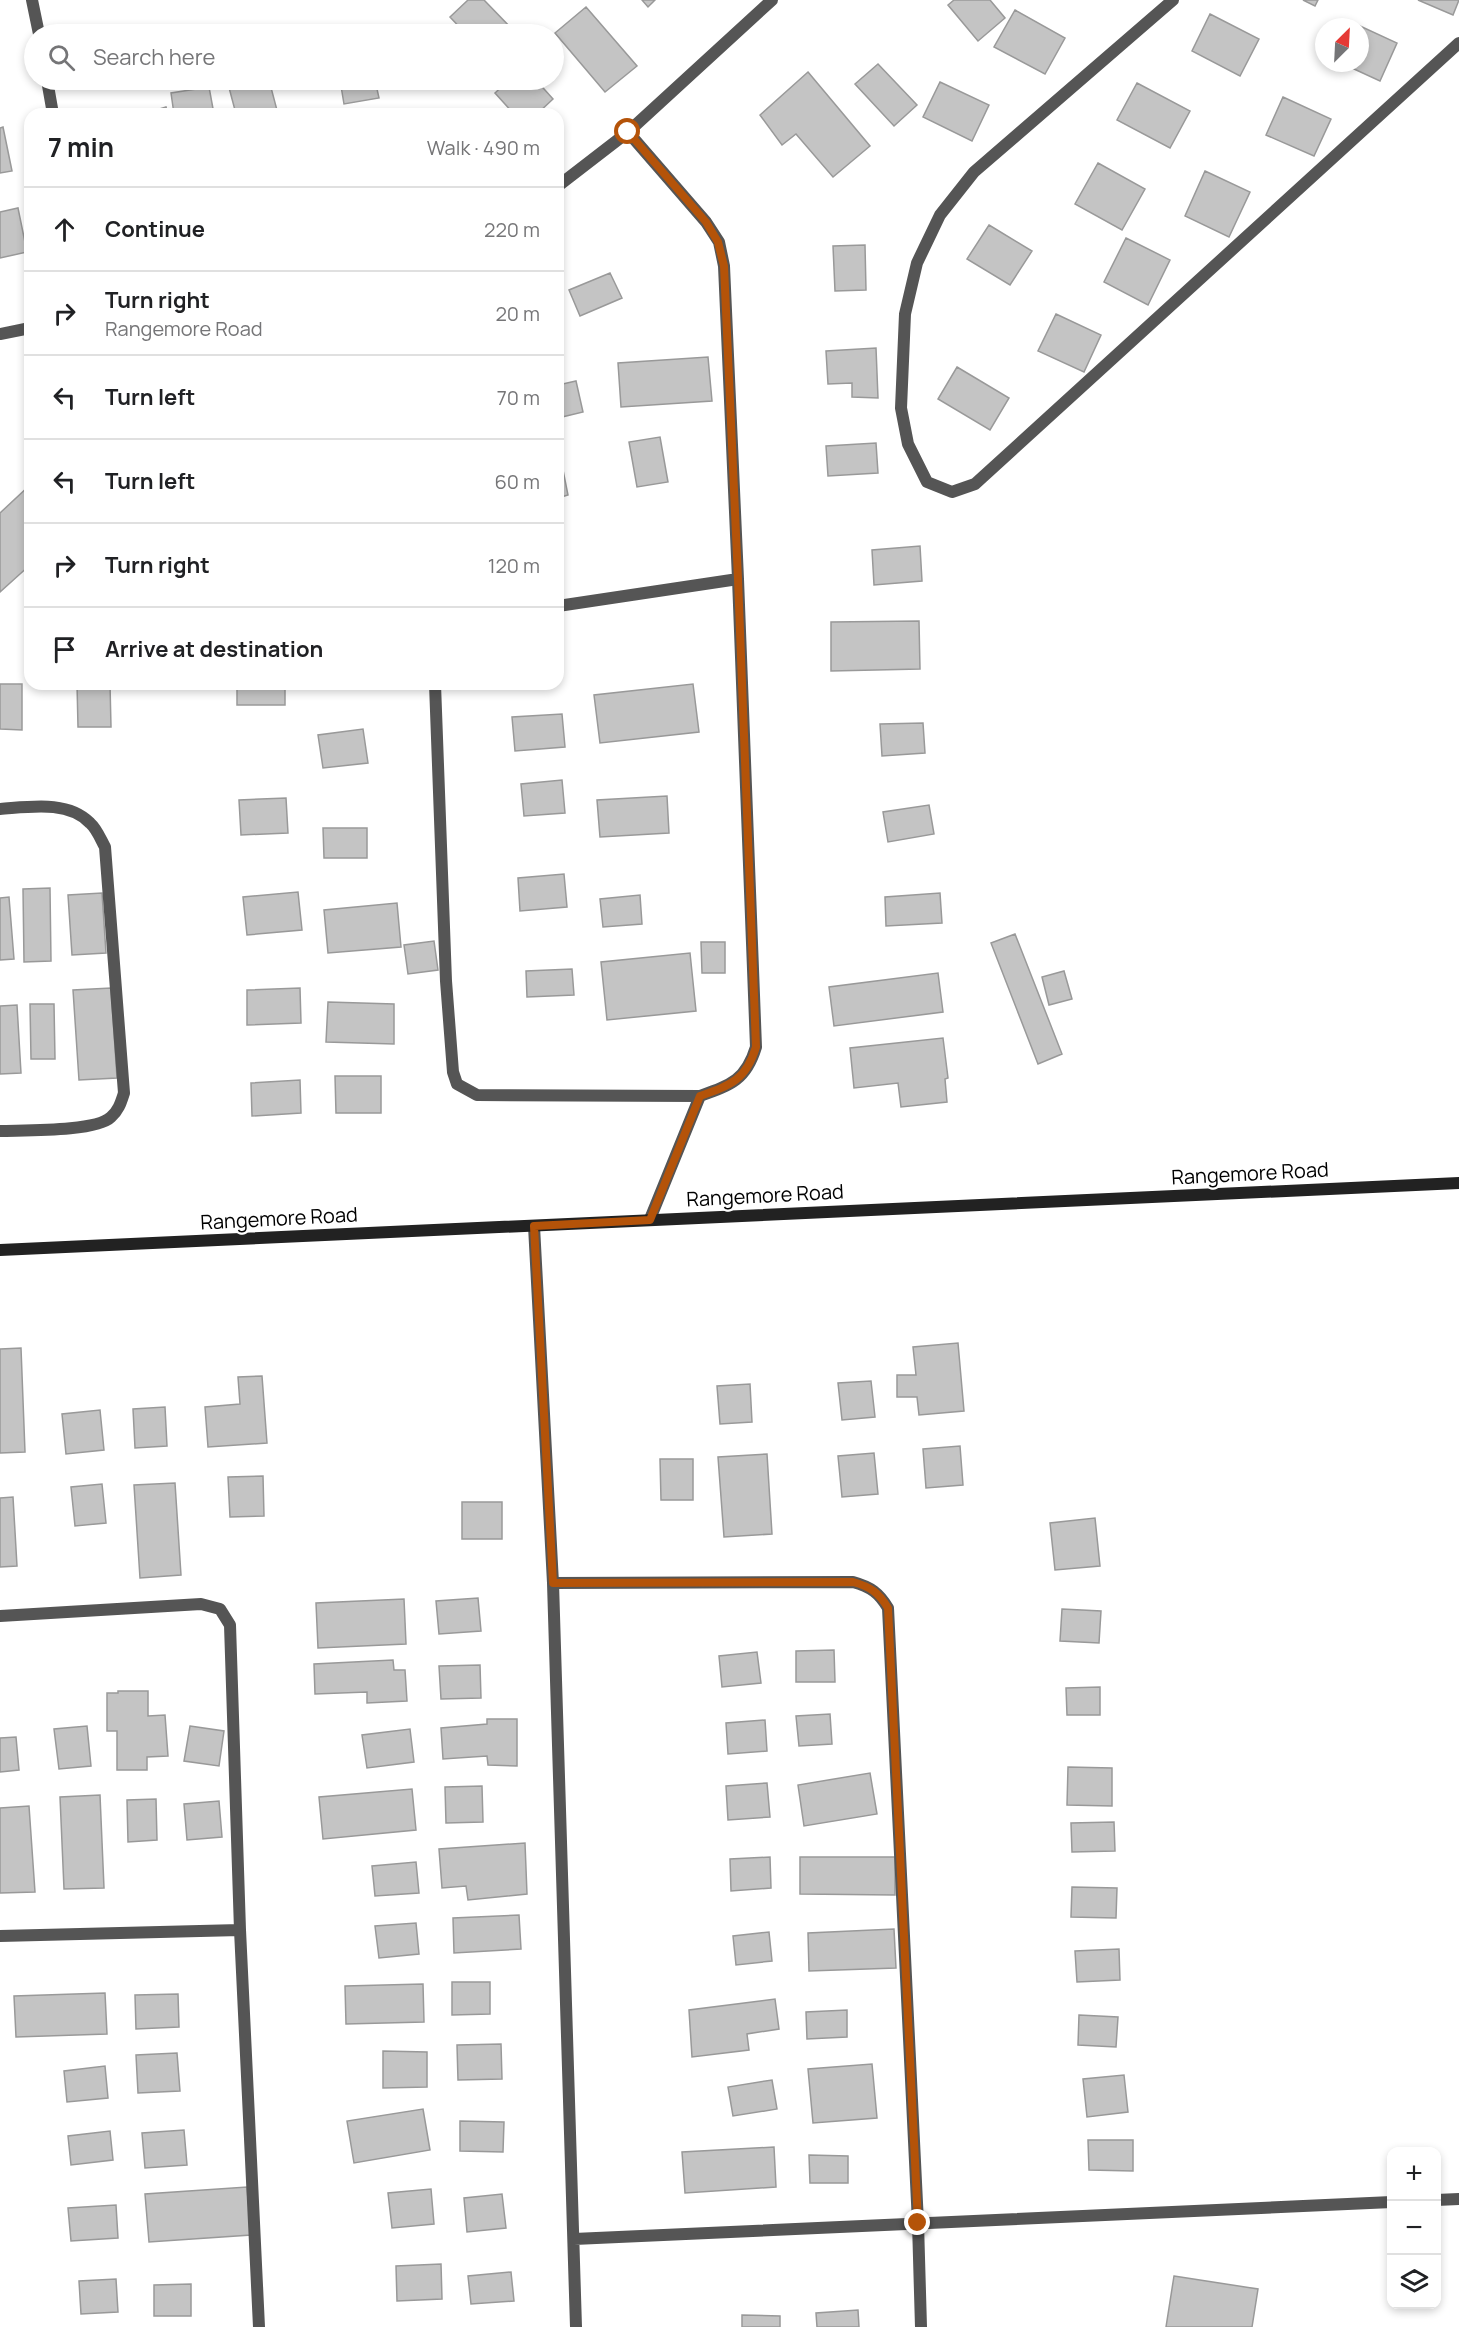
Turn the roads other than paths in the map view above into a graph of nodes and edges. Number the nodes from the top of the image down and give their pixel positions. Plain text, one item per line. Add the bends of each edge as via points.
1 (33, 0) edge
2 (772, 0) edge
3 (1173, 0) edge
4 (37, 24) edge
5 (1459, 43) edge
6 (48, 90) edge
7 (52, 108) edge
8 (628, 132) junction
9 (564, 181) edge
10 (24, 329) edge
11 (0, 334) edge
12 (738, 579) junction
13 (564, 605) edge
14 (435, 690) edge
15 (0, 809) edge
16 (700, 1096) junction
17 (0, 1131) edge
18 (1459, 1183) edge
19 (650, 1220) junction
20 (534, 1226) junction
21 (0, 1250) edge
22 (553, 1583) junction
23 (0, 1616) edge
24 (240, 1930) junction
25 (0, 1936) edge
26 (1459, 2199) edge
27 (1441, 2200) edge
28 (1387, 2202) edge
29 (918, 2223) junction
30 (574, 2238) junction
31 (259, 2327) edge
32 (576, 2327) edge
33 (921, 2327) edge

1 - 4 street
2 - 8 street
3 - 5 street via 974,172 940,215 917,262 905,314 901,408 908,444 927,482 952,492 975,484
6 - 7 street
8 - 9 street
8 - 12 street via 706,222 718,242 724,266
10 - 11 street
12 - 13 street
12 - 16 street via 756,1047 743,1076
14 - 16 street via 446,981 457,1084 477,1095
15 - 17 street via 42,806 76,812 91,824 105,847 124,1093 110,1119 87,1127
16 - 19 street
18 - 19 street, Rangemore Road
19 - 20 street, Rangemore Road
20 - 21 street, Rangemore Road
20 - 22 street
22 - 29 street via 853,1582 880,1594 888,1608
22 - 30 street
23 - 24 street via 201,1604 220,1609 230,1625
24 - 25 street
24 - 31 street
26 - 27 street
28 - 29 street
29 - 30 street
29 - 33 street
30 - 32 street

